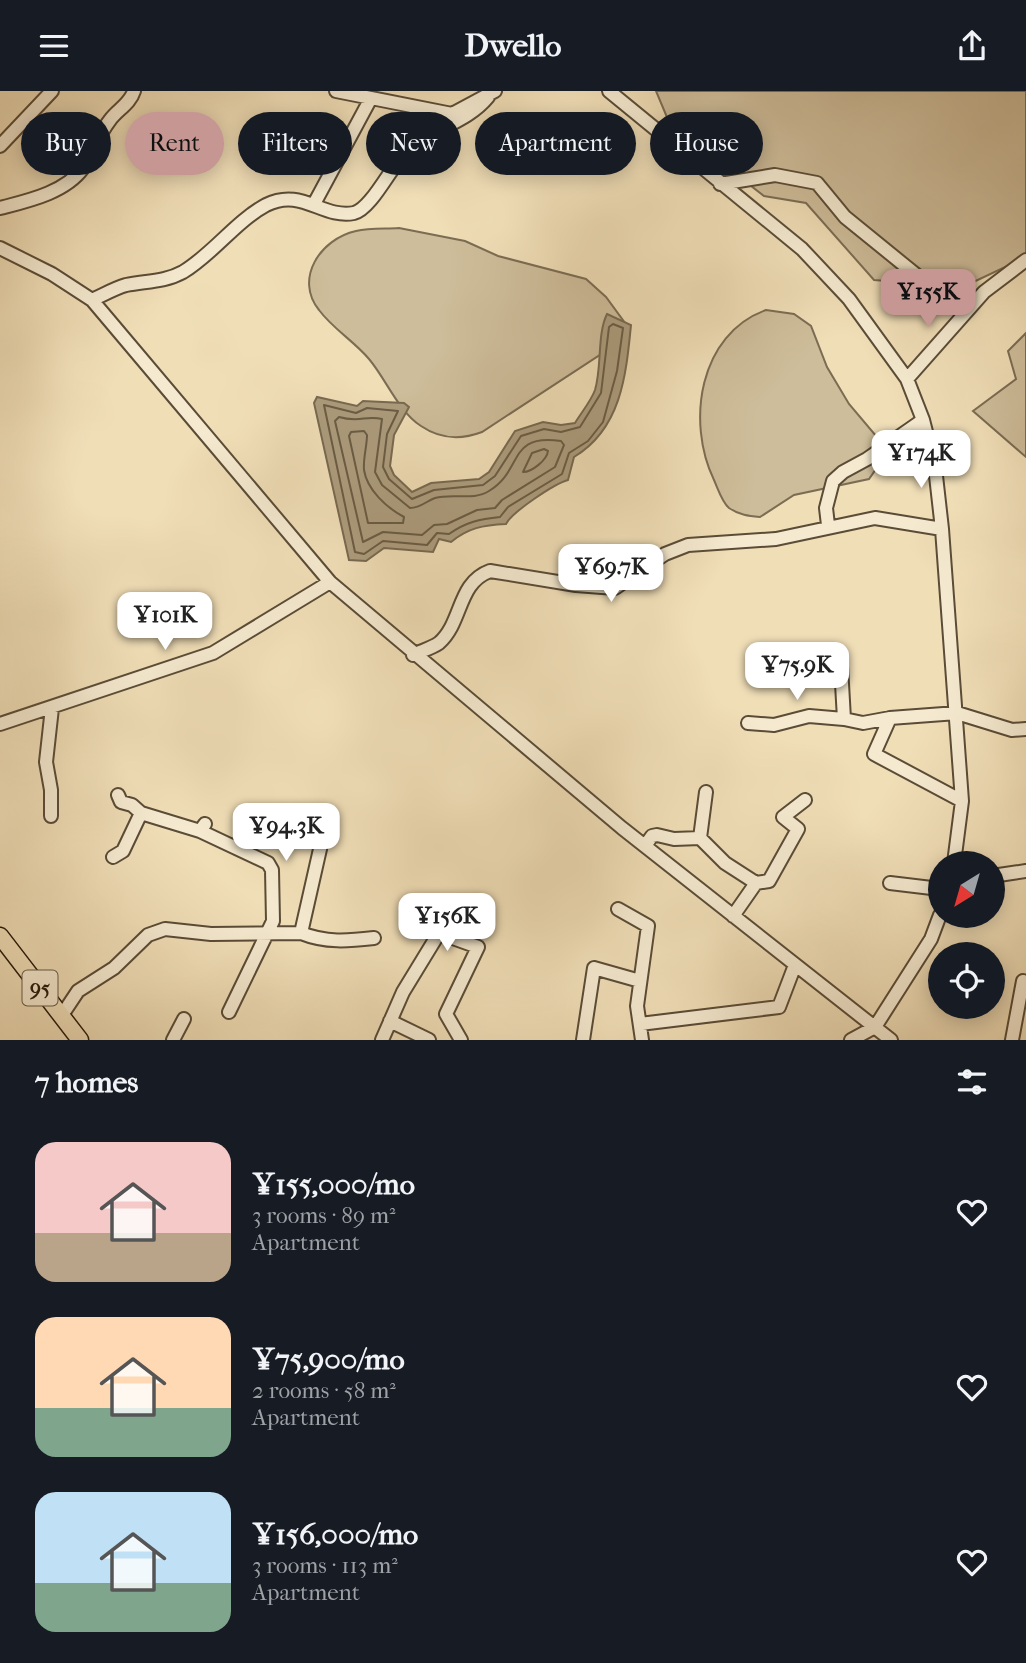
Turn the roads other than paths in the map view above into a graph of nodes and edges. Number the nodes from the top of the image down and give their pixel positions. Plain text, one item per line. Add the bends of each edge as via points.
1 (134, 91) edge
2 (336, 91) edge
3 (609, 91) edge
4 (49, 92) edge
5 (491, 94) edge
6 (371, 98) junction
7 (461, 120) edge
8 (0, 146) edge
9 (388, 175) edge
10 (720, 184) junction
11 (314, 204) junction
12 (0, 208) edge
13 (0, 248) edge
14 (1026, 260) edge
15 (92, 300) junction
16 (974, 302) junction
17 (907, 379) junction
18 (923, 420) junction
19 (828, 525) junction
20 (942, 529) junction
21 (330, 582) junction
22 (413, 655) junction
23 (841, 666) dead end
24 (52, 708) junction
25 (957, 713) junction
26 (890, 718) junction
27 (844, 719) junction
28 (748, 723) dead end
29 (0, 725) edge
30 (1026, 729) edge
31 (706, 792) dead end
32 (118, 795) dead end
33 (805, 800) dead end
34 (962, 801) junction
35 (141, 813) junction
36 (51, 816) dead end
37 (325, 827) dead end
38 (699, 838) junction
39 (645, 846) junction
40 (956, 851) edge
41 (113, 857) dead end
42 (1026, 871) edge
43 (1005, 874) edge
44 (890, 883) dead end
45 (756, 884) junction
46 (928, 888) edge
47 (618, 909) dead end
48 (733, 916) junction
49 (935, 928) edge
50 (269, 933) junction
51 (301, 933) junction
52 (0, 936) edge
53 (374, 938) dead end
54 (795, 965) junction
55 (1023, 981) dead end
56 (640, 982) junction
57 (229, 1011) dead end
58 (62, 1016) junction
59 (184, 1019) dead end
60 (390, 1021) junction
61 (640, 1024) junction
62 (875, 1027) junction
63 (80, 1040) edge
64 (173, 1040) edge
65 (382, 1040) edge
66 (429, 1040) edge
67 (461, 1040) edge
68 (583, 1040) edge
69 (642, 1040) edge
70 (852, 1040) edge
71 (891, 1040) edge
72 (1012, 1040) edge

1 - 12 street via 73,178 52,192
2 - 6 street
3 - 10 street
4 - 8 street
5 - 6 street via 452,114
5 - 7 street
6 - 11 street
9 - 11 street via 366,207 355,212 339,213
10 - 16 street via 775,175 817,183 845,216 941,295
10 - 17 street via 802,249 849,299
11 - 15 street via 283,199 265,206 185,271 168,279 124,285
13 - 15 street
14 - 16 street
15 - 21 street
16 - 17 street
17 - 18 street
18 - 19 street via 832,481 826,508
18 - 20 street via 935,467
19 - 20 street via 875,517
19 - 22 street via 776,539 688,545 615,588 490,571 469,585 448,632 437,644
20 - 25 street
21 - 22 street
21 - 24 street via 213,653
22 - 39 street
23 - 27 street
24 - 29 street
24 - 36 street via 46,762
25 - 26 street
25 - 30 street via 1012,730
25 - 34 street
26 - 27 street via 863,723
26 - 34 street via 874,754
27 - 28 street via 808,716 774,725
31 - 38 street
32 - 35 street via 121,802
33 - 45 street via 783,817 798,829 769,881
34 - 40 street
35 - 41 street via 123,851
35 - 50 street via 203,828 268,863 274,921
37 - 51 street
38 - 39 street via 657,835
38 - 45 street
39 - 48 street
42 - 43 street
44 - 46 street
45 - 48 street
47 - 56 street via 648,926
48 - 54 street
49 - 62 street
50 - 51 street
50 - 57 street
50 - 58 street via 211,935 165,929 148,935 114,968 78,991
51 - 53 street via 343,942
52 - 58 main road, 95
54 - 61 street via 779,1007
54 - 62 street
55 - 72 street
56 - 61 street
56 - 68 street via 594,968
58 - 63 main road, 95
59 - 64 street
60 - 65 street
60 - 66 street
60 - 67 street via 402,992 439,933 478,947 446,1014
61 - 69 street
62 - 70 street
62 - 71 street

